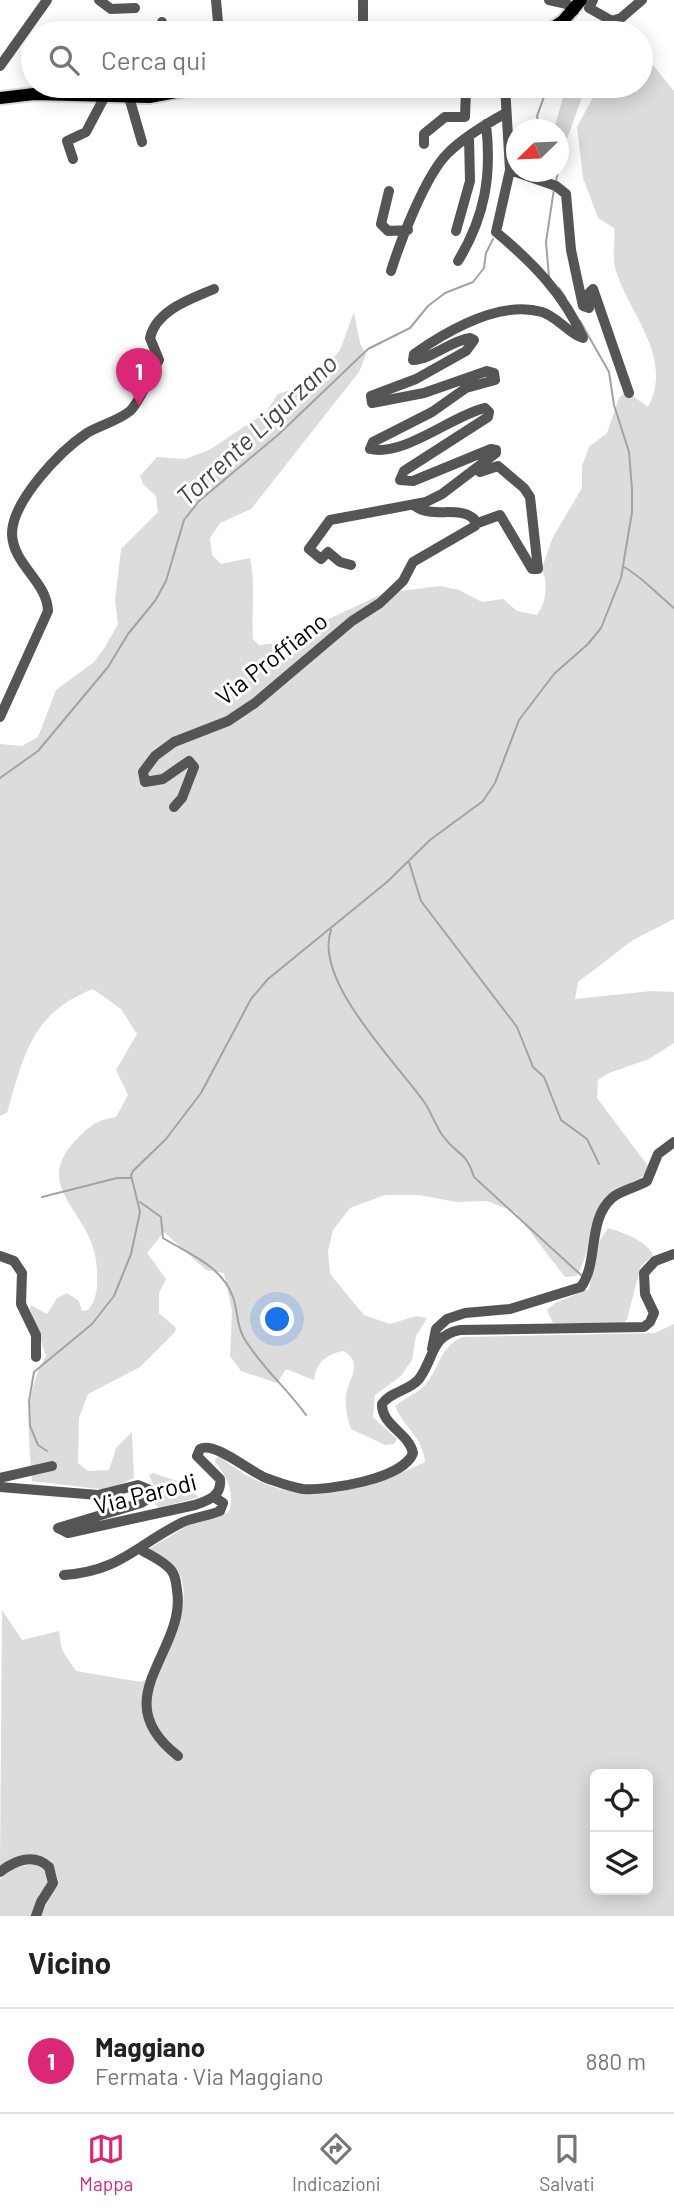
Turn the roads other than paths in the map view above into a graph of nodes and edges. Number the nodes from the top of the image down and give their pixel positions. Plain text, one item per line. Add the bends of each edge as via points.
1 (47, 0) edge
2 (99, 0) edge
3 (216, 0) edge
4 (363, 0) edge
5 (549, 0) edge
6 (642, 0) edge
7 (584, 5) edge
8 (135, 8) dead end
9 (32, 21) edge
10 (218, 21) edge
11 (363, 21) edge
12 (562, 21) edge
13 (610, 21) edge
14 (614, 21) edge
15 (21, 37) edge
16 (0, 66) edge
17 (21, 96) edge
18 (0, 98) edge
19 (104, 98) edge
20 (129, 98) edge
21 (466, 98) edge
22 (505, 98) edge
23 (506, 113) junction
24 (506, 119) edge
25 (486, 124) junction
26 (469, 136) junction
27 (142, 142) dead end
28 (424, 144) dead end
29 (73, 159) dead end
30 (507, 182) edge
31 (544, 182) edge
32 (389, 191) dead end
33 (408, 230) junction
34 (456, 231) dead end
35 (458, 261) dead end
36 (391, 271) dead end
37 (214, 289) dead end
38 (629, 393) dead end
39 (472, 472) junction
40 (415, 506) junction
41 (475, 524) junction
42 (351, 565) dead end
43 (0, 717) edge
44 (174, 807) dead end
45 (674, 1142) edge
46 (674, 1254) edge
47 (0, 1256) edge
48 (432, 1349) junction
49 (36, 1357) dead end
50 (52, 1466) dead end
51 (0, 1478) edge
52 (0, 1486) edge
53 (214, 1497) junction
54 (140, 1549) junction
55 (64, 1575) dead end
56 (178, 1756) dead end
57 (0, 1872) edge
58 (36, 1916) edge

1 - 9 street
2 - 8 street via 111,9
3 - 10 street
4 - 11 street
5 - 7 street
6 - 14 street
7 - 12 main road
7 - 13 street
15 - 16 street
17 - 18 main road
19 - 29 street via 86,132 67,141
20 - 27 street
21 - 28 street via 465,117 445,117 424,134
22 - 23 street, Via Proffiano
23 - 24 street, Via Proffiano
23 - 25 street
25 - 26 street
25 - 35 street via 490,173 470,241
26 - 33 street via 439,164
26 - 34 street via 470,181
30 - 39 street, Via Proffiano via 496,232 551,285 582,339 544,313 508,310 458,328 416,352 413,360 466,338 474,342 416,379 370,397 377,404 487,371 494,373 493,381 461,391 369,446 378,450 422,438 485,408 488,417 404,471 400,479 413,481 496,450 494,457
31 - 38 street via 566,194 583,306 589,308 588,294 593,289
32 - 33 street via 381,225 388,230
33 - 36 street
37 - 43 street via 173,307 162,319 150,338 159,360 132,408 70,447 18,509 12,534 15,549 44,595 48,611
39 - 40 street, Via Proffiano via 435,499
39 - 41 street, Via Proffiano via 498,466 524,488 532,507 537,571 500,515
40 - 41 street, Via Proffiano via 469,514
40 - 42 street, Via Proffiano via 337,517 325,524 310,551 323,559 328,552
41 - 44 street, Via Proffiano via 413,562 403,581 380,603 246,709 174,743 155,757 143,772 145,782 163,779 189,761 194,767
45 - 48 street via 658,1154 647,1181 609,1202 601,1215 589,1273 581,1287 510,1309 455,1315 436,1329
46 - 48 street, Via Parodi via 655,1261 644,1273 645,1294 654,1312 644,1327 460,1329 444,1334
47 - 49 street via 14,1261 22,1273 21,1304 36,1335
48 - 53 street, Via Parodi via 417,1381 382,1404 385,1417 411,1447 411,1457 404,1465 351,1485 303,1489 265,1477 206,1446 197,1457 220,1479
50 - 51 street
52 - 53 street, Via Parodi via 98,1495 138,1485 150,1490 147,1500 128,1508 59,1527 66,1533
53 - 54 street via 223,1503 220,1511 183,1522
54 - 55 street via 93,1573
54 - 56 street via 169,1567 175,1577 179,1604 147,1687 147,1704 165,1746
57 - 58 street via 28,1859 50,1867 53,1884

